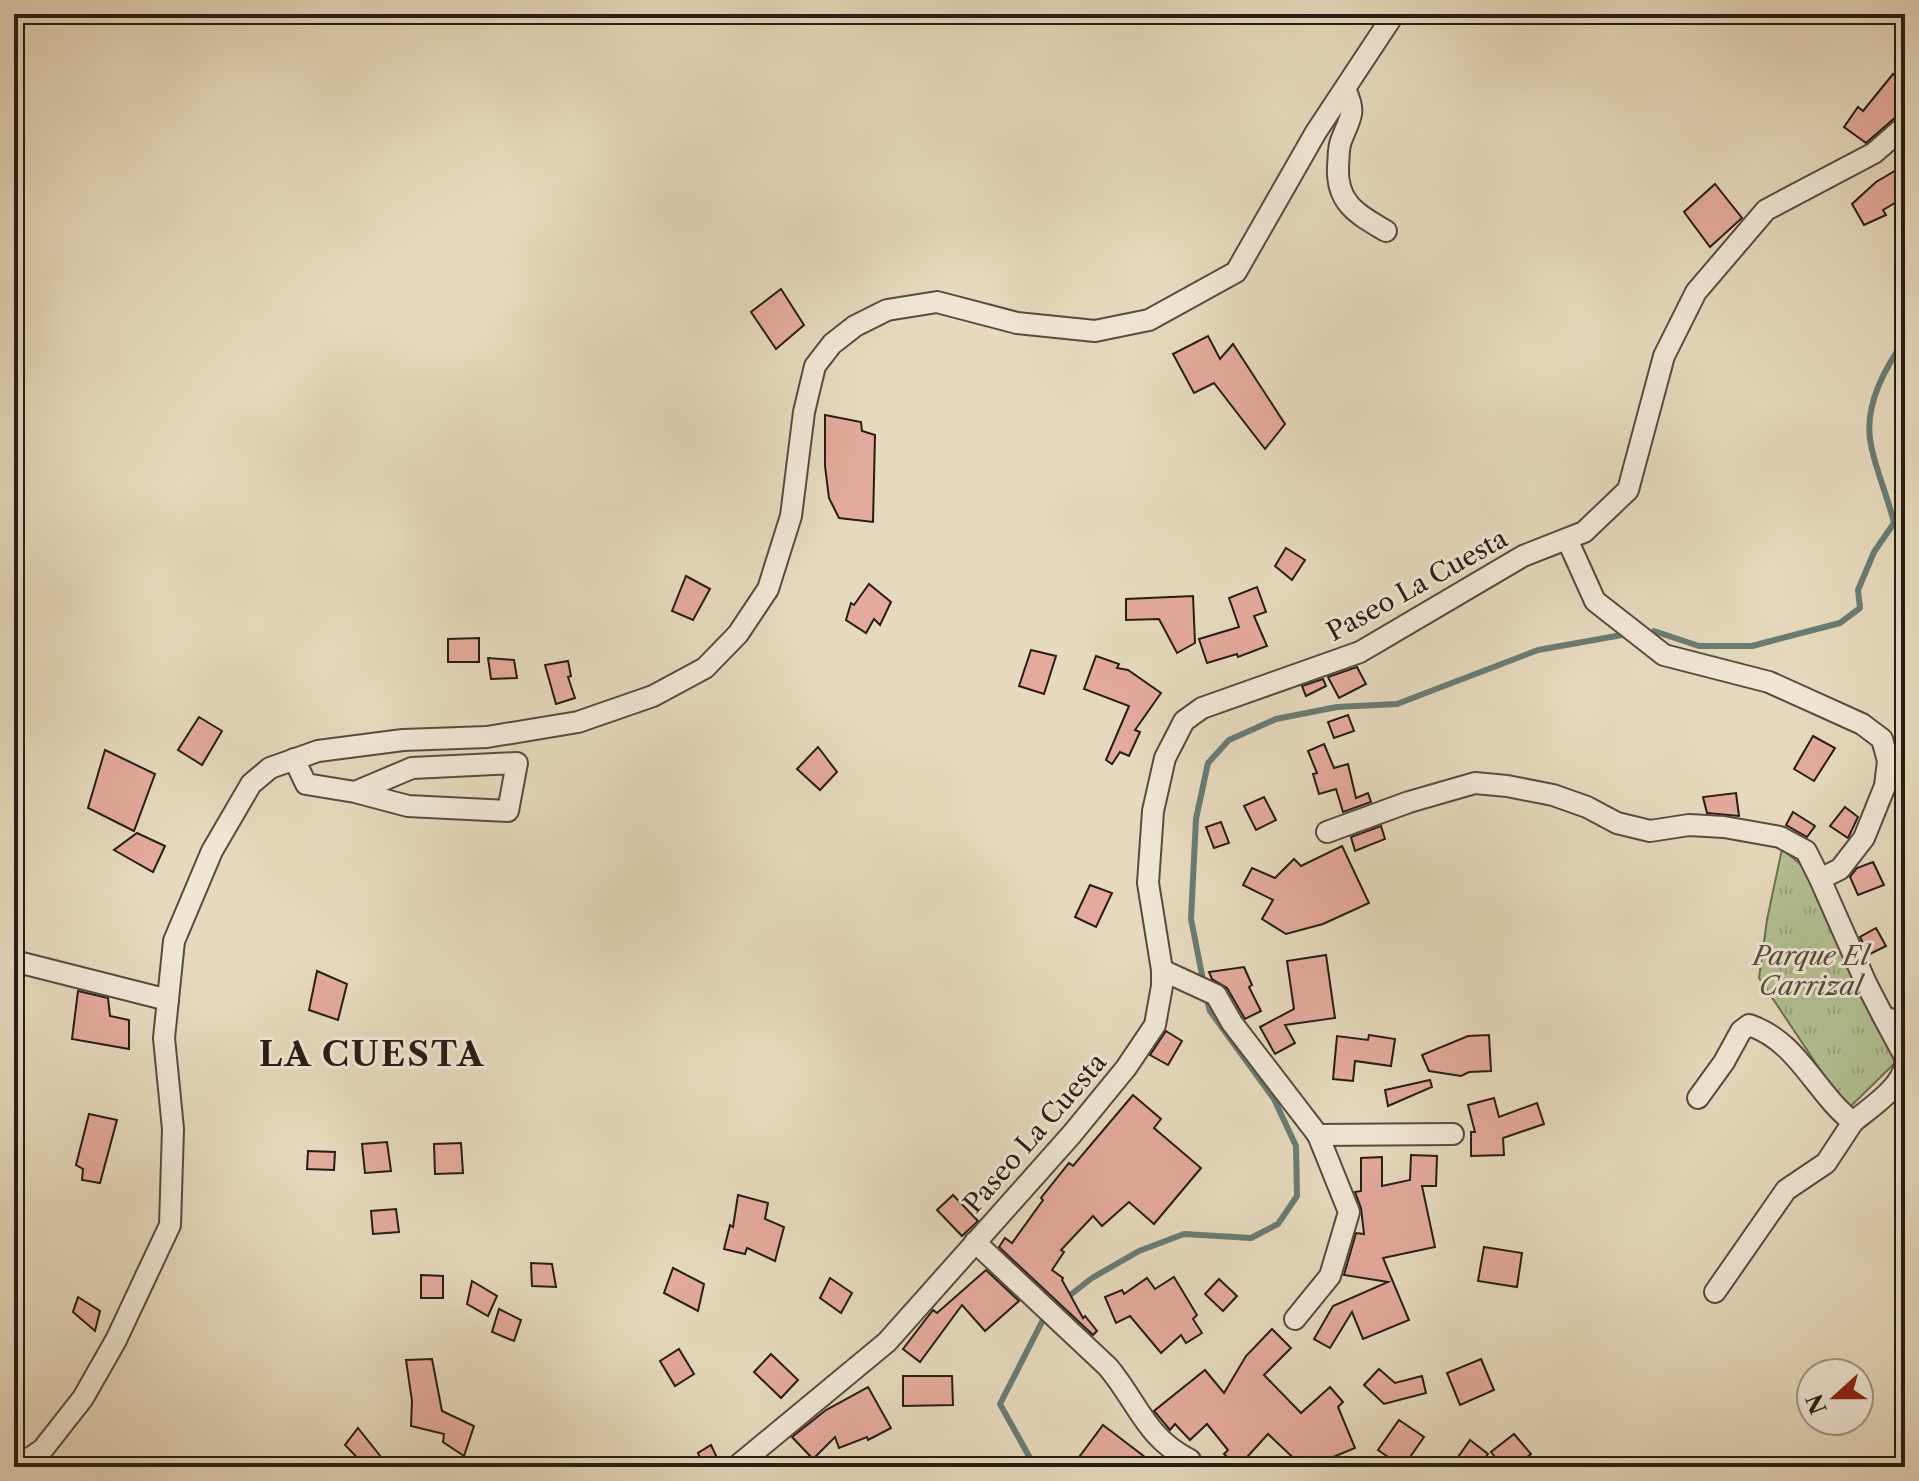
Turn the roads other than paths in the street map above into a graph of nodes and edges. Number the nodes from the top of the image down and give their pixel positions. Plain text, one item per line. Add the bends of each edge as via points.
1 (1394, 14) edge
2 (1345, 89) junction
3 (1905, 126) edge
4 (1386, 231) dead end
5 (1567, 539) junction
6 (294, 759) junction
7 (355, 792) junction
8 (1327, 832) dead end
9 (1820, 879) junction
10 (14, 961) edge
11 (1162, 970) junction
12 (168, 1000) junction
13 (1883, 1016) junction
14 (1905, 1026) edge
15 (1905, 1057) edge
16 (1905, 1065) edge
17 (1698, 1098) dead end
18 (1853, 1122) junction
19 (1453, 1134) dead end
20 (1318, 1135) junction
21 (975, 1242) junction
22 (1715, 1292) dead end
23 (1295, 1319) dead end
24 (1190, 1460) dead end
25 (17, 1467) edge
26 (736, 1467) edge

1 - 2 street
2 - 4 street via 1353,105 1339,147 1337,180 1346,203
2 - 6 street via 1236,272 1149,320 1095,331 1017,323 937,302 887,310 832,344 815,366 791,516 768,589 738,634 705,668 653,696 578,722 487,737 318,751
3 - 5 street, Paseo La Cuesta via 1874,153 1766,210 1696,292 1664,356 1628,490 1584,532
5 - 9 street via 1595,601 1664,655 1769,682 1862,724 1882,739 1888,761 1885,786 1864,838 1840,869
5 - 11 street, Paseo La Cuesta via 1523,556 1360,652 1202,708 1184,721 1165,758 1153,811 1148,883
6 - 7 street via 306,784
6 - 12 street via 270,768 251,784 212,851 174,941
7 - 7 street via 408,806 508,811 517,763 412,768
8 - 9 street via 1475,783 1507,786 1553,795 1650,831 1689,825 1780,837 1806,851
9 - 13 street
10 - 12 street
11 - 20 street via 1216,995
11 - 21 street, Paseo La Cuesta via 1155,1025 1126,1068
12 - 25 street via 164,1038 173,1129 170,1225 83,1398 43,1449
13 - 14 street
13 - 15 street
16 - 18 street via 1892,1088
17 - 18 street via 1749,1025 1782,1043
18 - 22 street via 1826,1163 1786,1190
19 - 20 street
20 - 23 street via 1349,1212 1330,1276
21 - 24 street via 1108,1367 1155,1437
21 - 26 street, Paseo La Cuesta via 887,1342

